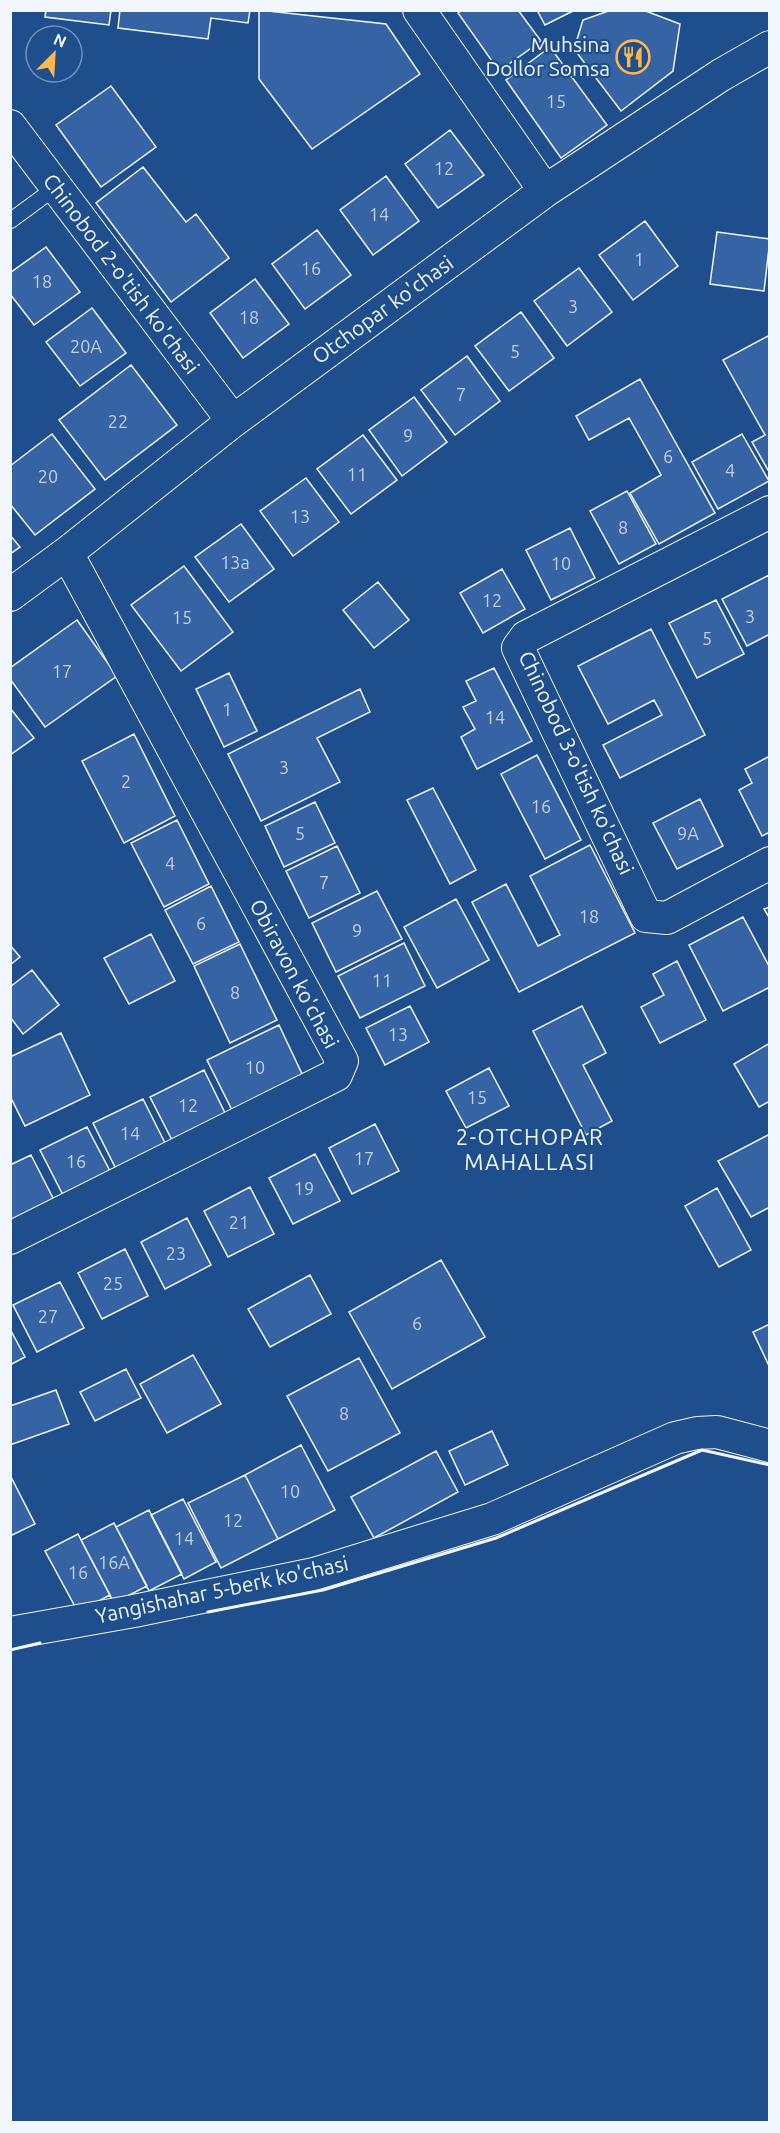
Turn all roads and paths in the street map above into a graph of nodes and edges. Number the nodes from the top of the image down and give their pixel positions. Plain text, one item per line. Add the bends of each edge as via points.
1 (419, 10) edge
2 (770, 47) edge
3 (10, 126) edge
4 (55, 188) junction
5 (545, 191) junction
6 (10, 221) edge
7 (232, 421) junction
8 (770, 512) edge
9 (67, 553) junction
10 (10, 595) edge
11 (770, 863) edge
12 (10, 1238) edge
13 (770, 1446) edge
14 (10, 1633) edge

1 - 5 street
2 - 5 street, Otchopar ko'chasi
3 - 4 street, Chinobod 2-o'tish ko'chasi
4 - 6 lane
4 - 7 street, Chinobod 2-o'tish ko'chasi
5 - 7 street, Otchopar ko'chasi
7 - 9 street, Otchopar ko'chasi
8 - 11 street, Chinobod 3-o'tish ko'chasi via 526,637 518,648 646,916 668,918
9 - 10 street, Otchopar ko'chasi
9 - 12 street, Obiravon ko'chasi via 342,1061 336,1075
13 - 14 street, Yangishahar 5-berk ko'chasi via 717,1432 675,1438 492,1519 314,1574

